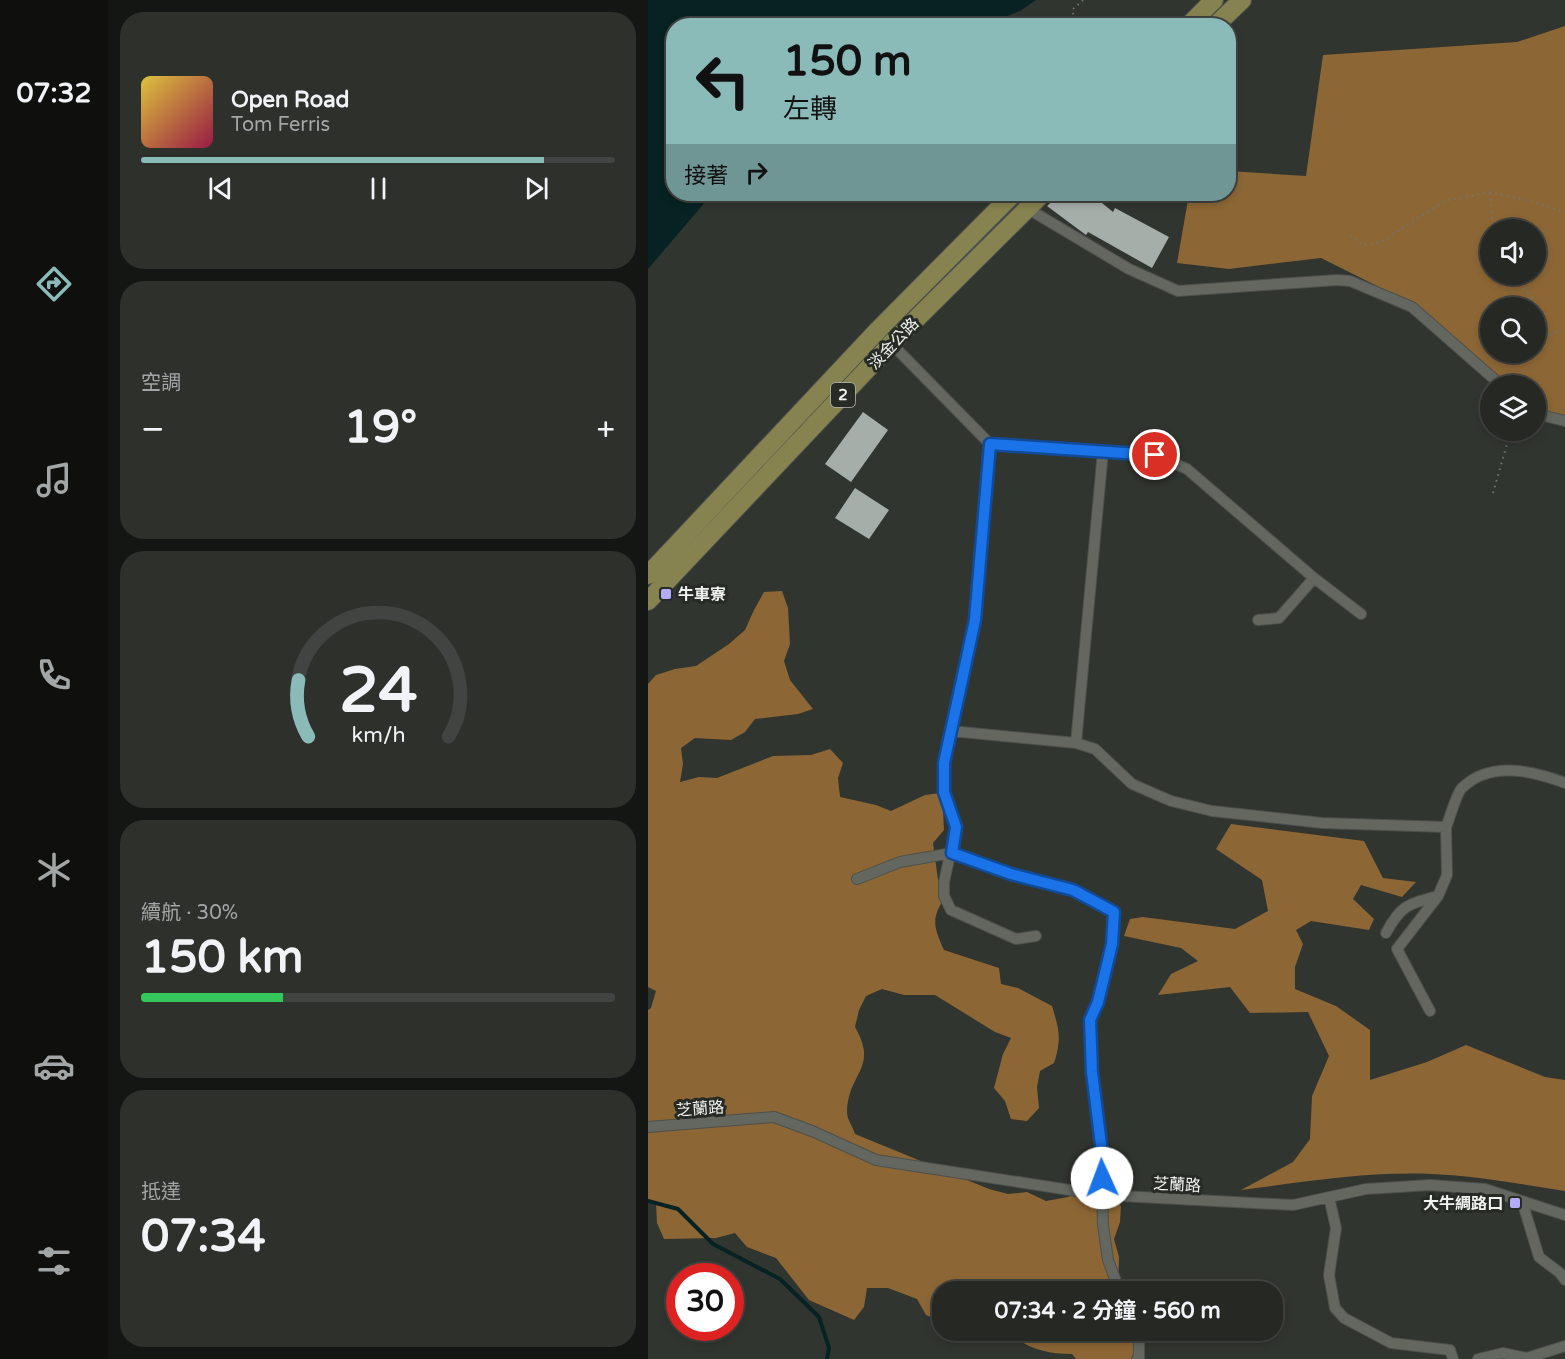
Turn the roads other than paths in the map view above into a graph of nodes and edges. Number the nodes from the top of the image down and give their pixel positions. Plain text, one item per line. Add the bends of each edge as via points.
1 (1214, 0) edge
2 (1242, 0) edge
3 (1196, 18) edge
4 (1223, 18) edge
5 (1006, 201) edge
6 (1020, 201) edge
7 (1034, 201) edge
8 (1027, 208) junction
9 (878, 330) junction
10 (892, 343) junction
11 (1489, 375) edge
12 (1546, 416) edge
13 (1565, 421) edge
14 (990, 444) junction
15 (1103, 452) junction
16 (648, 575) edge
17 (1314, 578) junction
18 (648, 601) edge
19 (1361, 614) dead end
20 (1258, 620) dead end
21 (951, 731) junction
22 (1076, 743) junction
23 (1565, 783) edge
24 (1446, 827) junction
25 (952, 853) junction
26 (857, 879) dead end
27 (1437, 896) junction
28 (1386, 933) dead end
29 (1036, 936) dead end
30 (1430, 1011) dead end
31 (648, 1127) edge
32 (1102, 1195) junction
33 (1329, 1197) junction
34 (1522, 1201) junction
35 (1565, 1215) edge
36 (1565, 1280) edge
37 (1116, 1281) edge
38 (1138, 1341) edge
39 (1565, 1346) edge
40 (1137, 1359) edge
41 (1453, 1359) edge
42 (1479, 1359) edge

1 - 3 main road
2 - 4 main road
5 - 9 main road, 淡金公路 / 2
6 - 8 street
7 - 8 main road, 淡金公路 / 2
8 - 10 main road, 淡金公路 / 2
8 - 11 street via 1129,268 1178,291 1350,281 1412,307
9 - 10 street
9 - 16 main road, 淡金公路 / 2
10 - 14 street
10 - 18 main road, 淡金公路 / 2
12 - 13 street
14 - 15 street
14 - 21 street via 975,620
15 - 17 street via 1155,455 1187,469
15 - 22 street
17 - 19 street
17 - 20 street via 1279,618
21 - 22 street
21 - 25 street via 944,763 944,792 956,827
22 - 24 street via 1095,749 1132,784 1171,801 1212,811 1322,823
23 - 24 street via 1514,769 1484,774 1461,788
24 - 27 street via 1447,875
25 - 26 street via 900,862
25 - 29 street via 944,882 944,896 951,910 1016,939
25 - 32 street via 1073,890 1114,912 1112,944 1090,1020
27 - 28 street via 1396,914
27 - 30 street via 1397,949
31 - 32 street, 芝蘭路 via 774,1118 876,1160
32 - 33 street, 芝蘭路 via 1293,1205
32 - 37 street via 1108,1260
33 - 34 street, 芝蘭路 via 1366,1189 1430,1185 1485,1189
33 - 41 street via 1336,1228 1329,1275 1335,1308 1344,1318 1391,1343 1450,1350
34 - 35 street, 芝蘭路
34 - 36 street via 1539,1257
38 - 40 street
39 - 42 street via 1527,1358 1503,1353

